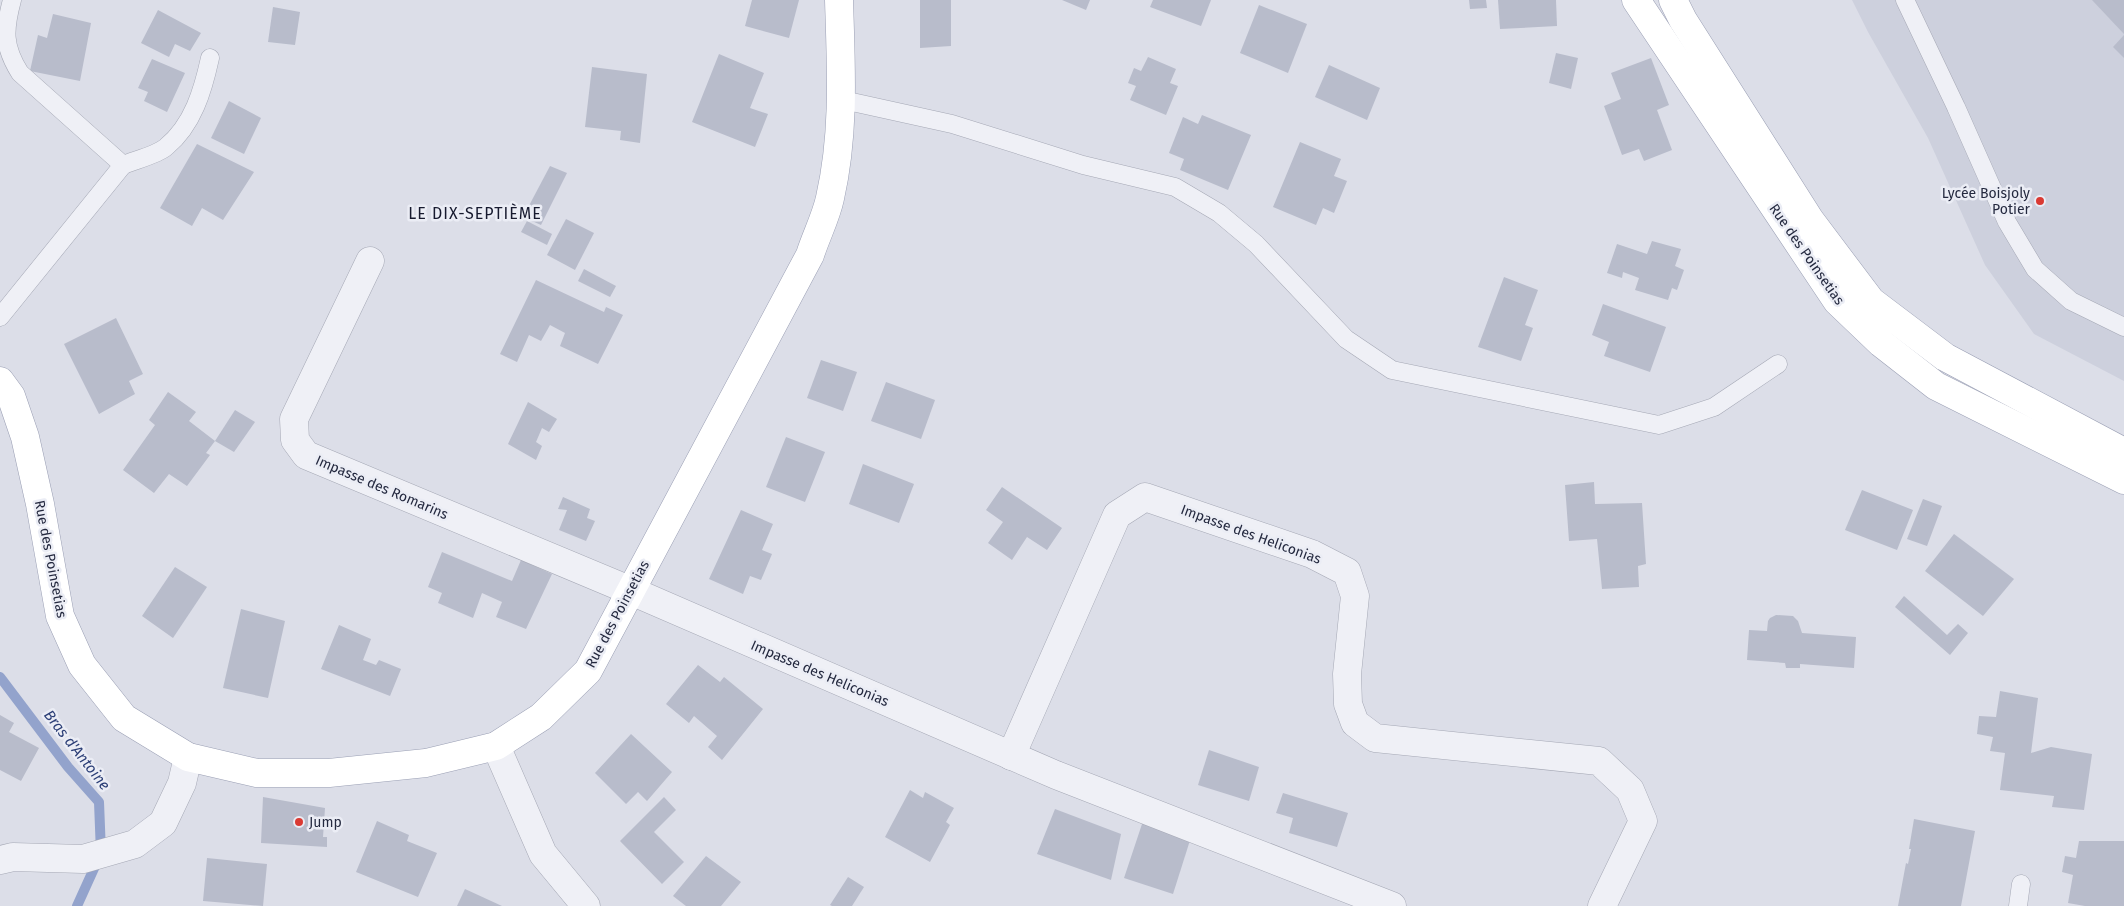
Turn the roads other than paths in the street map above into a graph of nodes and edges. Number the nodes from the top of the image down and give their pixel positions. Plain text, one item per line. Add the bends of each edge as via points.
1 (12, 0) edge
2 (839, 0) edge
3 (1636, 0) edge
4 (1673, 0) edge
5 (1905, 0) edge
6 (210, 58) dead end
7 (842, 100) junction
8 (123, 165) junction
9 (370, 261) dead end
10 (0, 318) edge
11 (2124, 327) edge
12 (1778, 364) dead end
13 (0, 381) edge
14 (2124, 452) edge
15 (2124, 480) edge
16 (629, 590) junction
17 (496, 746) junction
18 (1011, 756) junction
19 (188, 757) junction
20 (0, 859) edge
21 (2021, 884) dead end
22 (586, 906) edge
23 (1392, 906) edge
24 (1602, 906) edge
25 (2018, 906) edge

1 - 8 lane via 5,26 11,58 20,73
2 - 7 main road, Rue des Poinsetias
3 - 15 main road, Rue des Poinsetias via 1837,301 1881,343 1936,386
4 - 14 main road, Rue des Poinsetias via 1810,220 1871,301 1945,356
5 - 11 lane via 2007,222 2035,269 2071,301
6 - 8 lane via 205,84 190,119 166,148
7 - 12 lane via 952,124 1083,165 1175,187 1219,213 1256,244 1346,339 1392,370 1659,425 1714,407
7 - 16 main road, Rue des Poinsetias via 840,146 830,200 810,255
8 - 10 lane
9 - 16 street, Impasse des Romarins via 294,419 295,440 306,455
13 - 19 main road, Rue des Poinsetias via 11,396 25,437 60,616 82,665 124,718
16 - 17 main road, Rue des Poinsetias via 588,671 541,717
16 - 18 street, Impasse des Heliconias
17 - 19 main road, Rue des Poinsetias via 426,763 329,773 257,773
17 - 22 street via 543,854
18 - 23 street, Impasse des Heliconias
18 - 24 street, Impasse des Heliconias via 1117,516 1144,497 1312,554 1347,572 1355,596 1346,674 1348,704 1355,723 1375,738 1599,761 1630,790 1643,821
19 - 20 street via 182,783 163,823 135,844 84,859
21 - 25 lane

